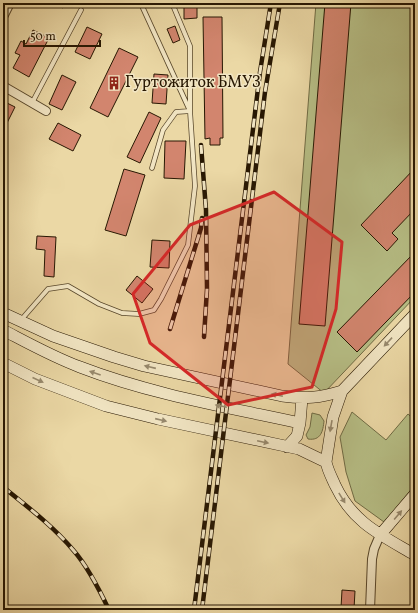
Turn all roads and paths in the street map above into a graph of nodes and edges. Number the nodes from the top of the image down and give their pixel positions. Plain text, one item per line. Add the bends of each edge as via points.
1 (10, 3) edge
2 (172, 3) edge
3 (142, 6) dead end
4 (81, 10) dead end
5 (3, 17) edge
6 (3, 86) edge
7 (32, 103) junction
8 (190, 110) junction
9 (46, 111) dead end
10 (152, 168) dead end
11 (3, 313) edge
12 (415, 314) edge
13 (20, 321) junction
14 (3, 330) edge
15 (3, 362) edge
16 (342, 391) junction
17 (302, 398) junction
18 (300, 423) junction
19 (287, 447) junction
20 (326, 462) junction
21 (415, 494) edge
22 (380, 535) junction
23 (415, 555) edge
24 (370, 610) edge

1 - 5 street
2 - 8 lane via 190,46
3 - 8 lane
4 - 7 lane
6 - 7 street
7 - 9 street
8 - 10 lane via 176,112 163,130
8 - 13 lane via 195,186 188,245 154,310 139,314 122,313 99,304 68,286 48,288
11 - 13 street
12 -> 16 street
17 -> 13 street via 282,396 144,366 53,336
18 -> 14 street via 158,392 109,377 41,351
15 -> 19 street via 35,380 106,406
16 - 17 street
16 -> 20 street via 333,417
17 - 18 street
18 - 19 street via 297,436
19 - 20 street via 298,449
20 -> 22 street via 342,498 352,512
22 -> 21 street
22 - 23 street
22 - 24 street via 372,559

